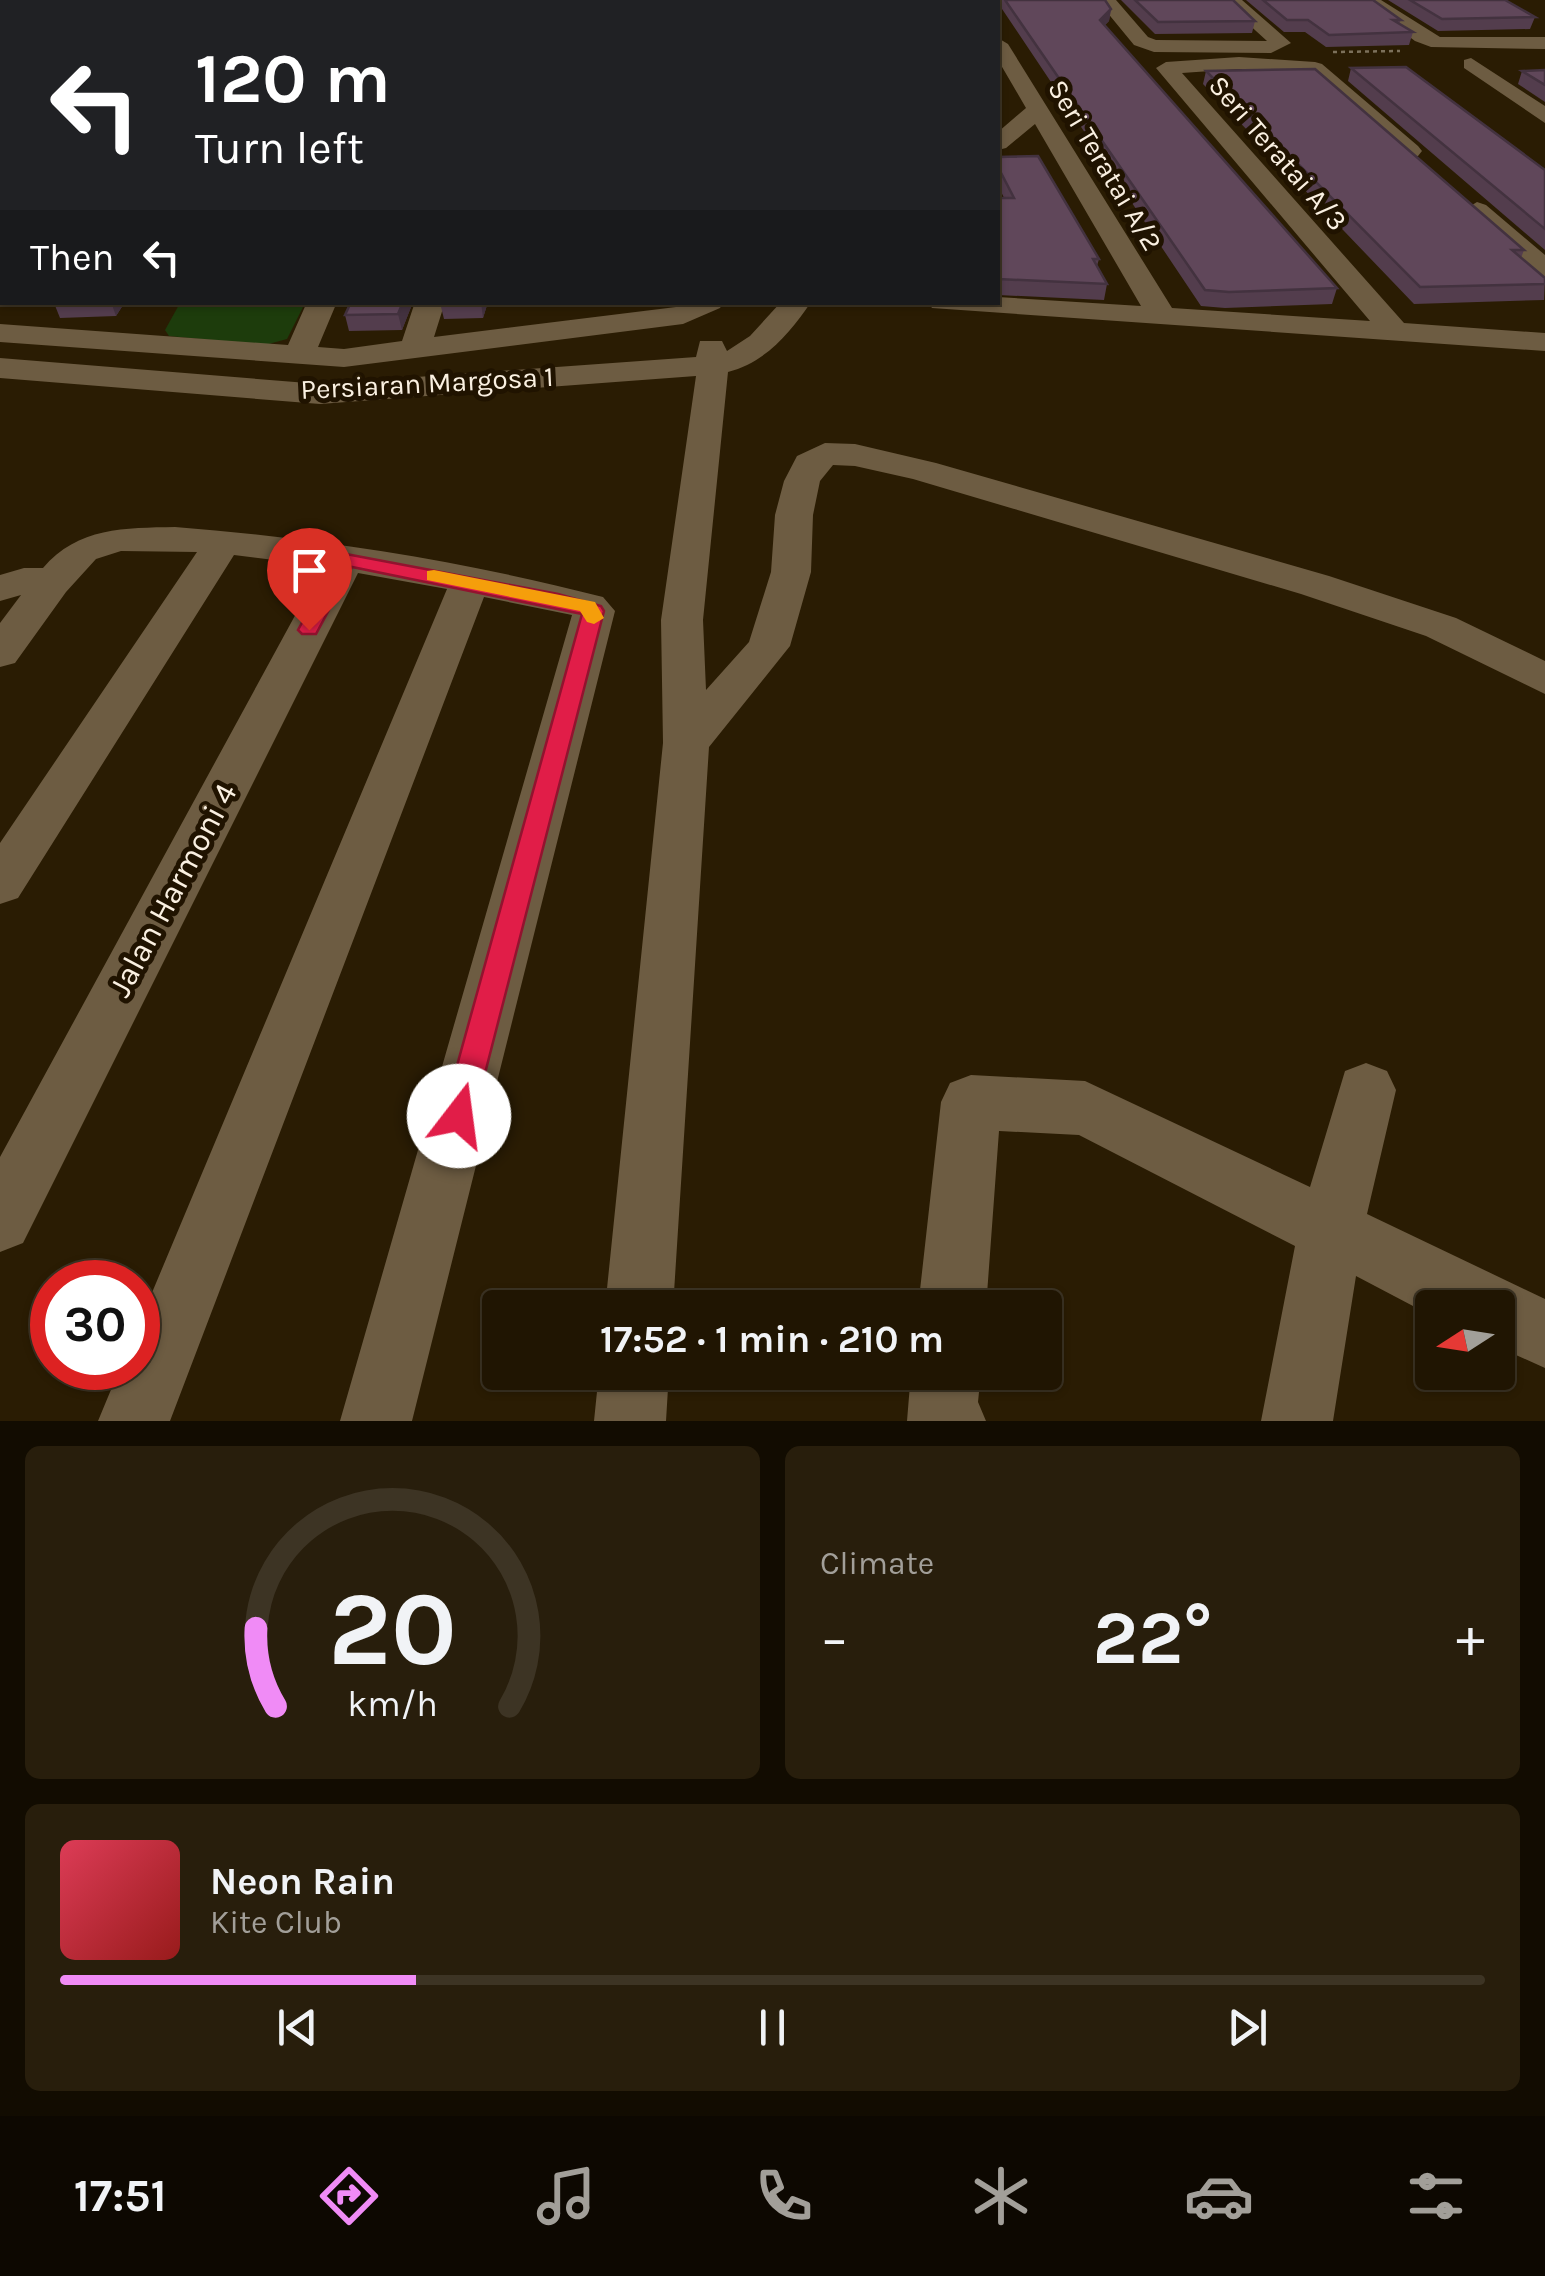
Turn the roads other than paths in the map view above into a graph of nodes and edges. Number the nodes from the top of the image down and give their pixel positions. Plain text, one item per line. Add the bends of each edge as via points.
1 (1106, 0) edge
2 (1231, 0) edge
3 (1368, 0) edge
4 (1545, 43) edge
5 (1000, 48) edge
6 (1545, 59) edge
7 (1036, 112) junction
8 (1545, 116) edge
9 (1000, 141) edge
10 (1432, 170) edge
11 (1460, 195) edge
12 (1545, 270) edge
13 (63, 305) edge
14 (321, 305) edge
15 (429, 305) edge
16 (524, 305) edge
17 (704, 305) edge
18 (770, 305) edge
19 (793, 305) edge
20 (989, 305) edge
21 (625, 312) edge
22 (1162, 316) junction
23 (0, 333) edge
24 (1396, 333) junction
25 (42, 336) junction
26 (518, 336) junction
27 (1545, 342) edge
28 (0, 352) edge
29 (414, 352) junction
30 (298, 357) junction
31 (723, 365) junction
32 (195, 366) junction
33 (0, 368) edge
34 (224, 540) junction
35 (346, 560) junction
36 (58, 580) junction
37 (470, 582) junction
38 (0, 589) edge
39 (0, 652) edge
40 (1545, 679) edge
41 (686, 732) junction
42 (0, 884) edge
43 (1366, 1090) dead end
44 (0, 1221) edge
45 (1330, 1232) junction
46 (640, 1290) edge
47 (954, 1290) edge
48 (1451, 1290) edge
49 (1515, 1320) edge
50 (1545, 1334) edge
51 (633, 1390) edge
52 (944, 1390) edge
53 (134, 1421) edge
54 (376, 1421) edge
55 (630, 1421) edge
56 (950, 1421) edge
57 (1297, 1421) edge

1 - 2 street via 1146,44 1280,43
3 - 4 street via 1438,43
5 - 7 street, Seri Teratai A/2
6 - 8 street via 1478,62
7 - 9 street
7 - 22 street, Seri Teratai A/2
10 - 24 street, Seri Teratai A/3 via 1315,68 1166,68
11 - 12 street
13 - 25 street
14 - 30 street
15 - 29 street
16 - 26 street
17 - 21 street via 683,315
18 - 31 street
19 - 31 street
20 - 22 street
21 - 26 street
22 - 24 street
23 - 25 street
24 - 27 street
25 - 32 street via 139,328
26 - 29 street
28 - 32 street, Persiaran Margosa 1
29 - 30 street
30 - 32 street
31 - 32 street, Persiaran Margosa 1 via 320,394
31 - 41 street via 704,676
32 - 33 street, Persiaran Margosa 1
34 - 35 street
34 - 36 street via 106,540 82,552
34 - 42 street
35 - 37 street
35 - 44 street, Jalan Harmoni 4
36 - 38 street via 24,580
36 - 39 street
37 - 53 street
37 - 54 street via 594,611
40 - 41 street via 1441,627 1315,585 924,471 856,454 826,454 810,464 802,482 791,572 769,646
41 - 46 street
43 - 45 street
45 - 47 street via 1085,1108 971,1102
45 - 48 street
45 - 57 street
49 - 50 street
51 - 55 street
52 - 56 street via 942,1416

